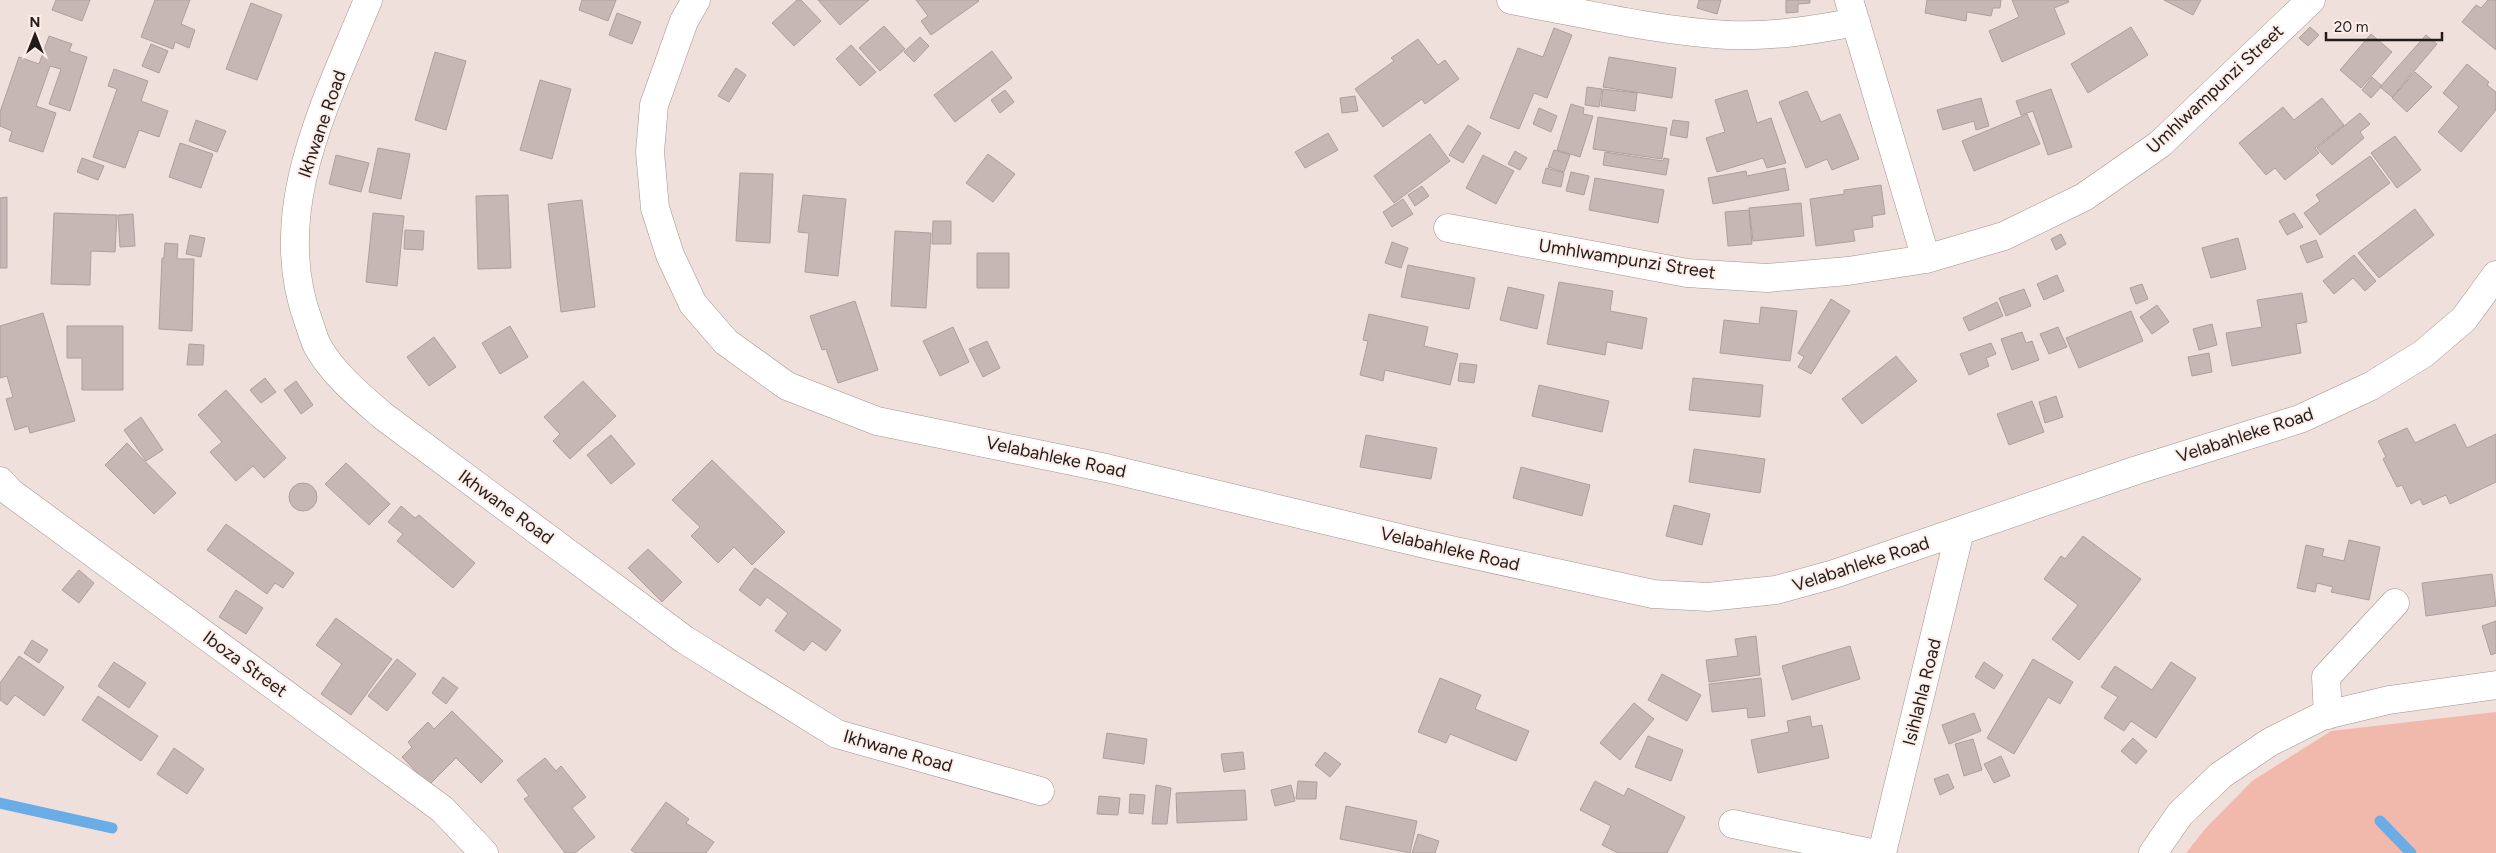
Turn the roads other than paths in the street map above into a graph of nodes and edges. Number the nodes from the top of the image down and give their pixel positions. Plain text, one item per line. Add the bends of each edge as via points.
1 (368, 0) edge
2 (696, 0) edge
3 (1511, 0) edge
4 (2310, 0) edge
5 (1853, 11) edge
6 (1448, 228) dead end
7 (1926, 258) junction
8 (2496, 275) edge
9 (0, 481) edge
10 (1960, 531) junction
11 (2395, 603) dead end
12 (2496, 686) edge
13 (2328, 715) junction
14 (1040, 791) dead end
15 (1733, 824) dead end
16 (484, 853) edge
17 (1871, 853) edge
18 (1882, 853) edge
19 (2153, 853) edge

1 - 14 street, Ikhwane Road via 313,138 301,180 295,224 294,265 302,306 318,347 343,381 383,416 685,640 837,734
2 - 10 street, Velabahleke Road via 684,21 654,105 650,152 656,208 670,255 693,304 726,342 787,386 819,401 877,421 1106,468 1433,546 1653,594 1708,598 1776,590
3 - 5 street via 1690,32 1730,35 1786,34
4 - 7 street, Umhlwampunzi Street via 2160,144 2084,197 2004,236
5 - 7 street
6 - 7 street, Umhlwampunzi Street via 1687,273 1767,278 1848,271
8 - 10 street, Velabahleke Road via 2464,319 2423,354 2371,386 2300,419 2137,470
9 - 16 street, Iboza Street via 10,492 442,809
10 - 18 street, Isihlahla Road
11 - 13 street via 2326,677
12 - 13 street via 2389,700
13 - 19 street via 2270,742 2222,775 2180,814
15 - 17 street

